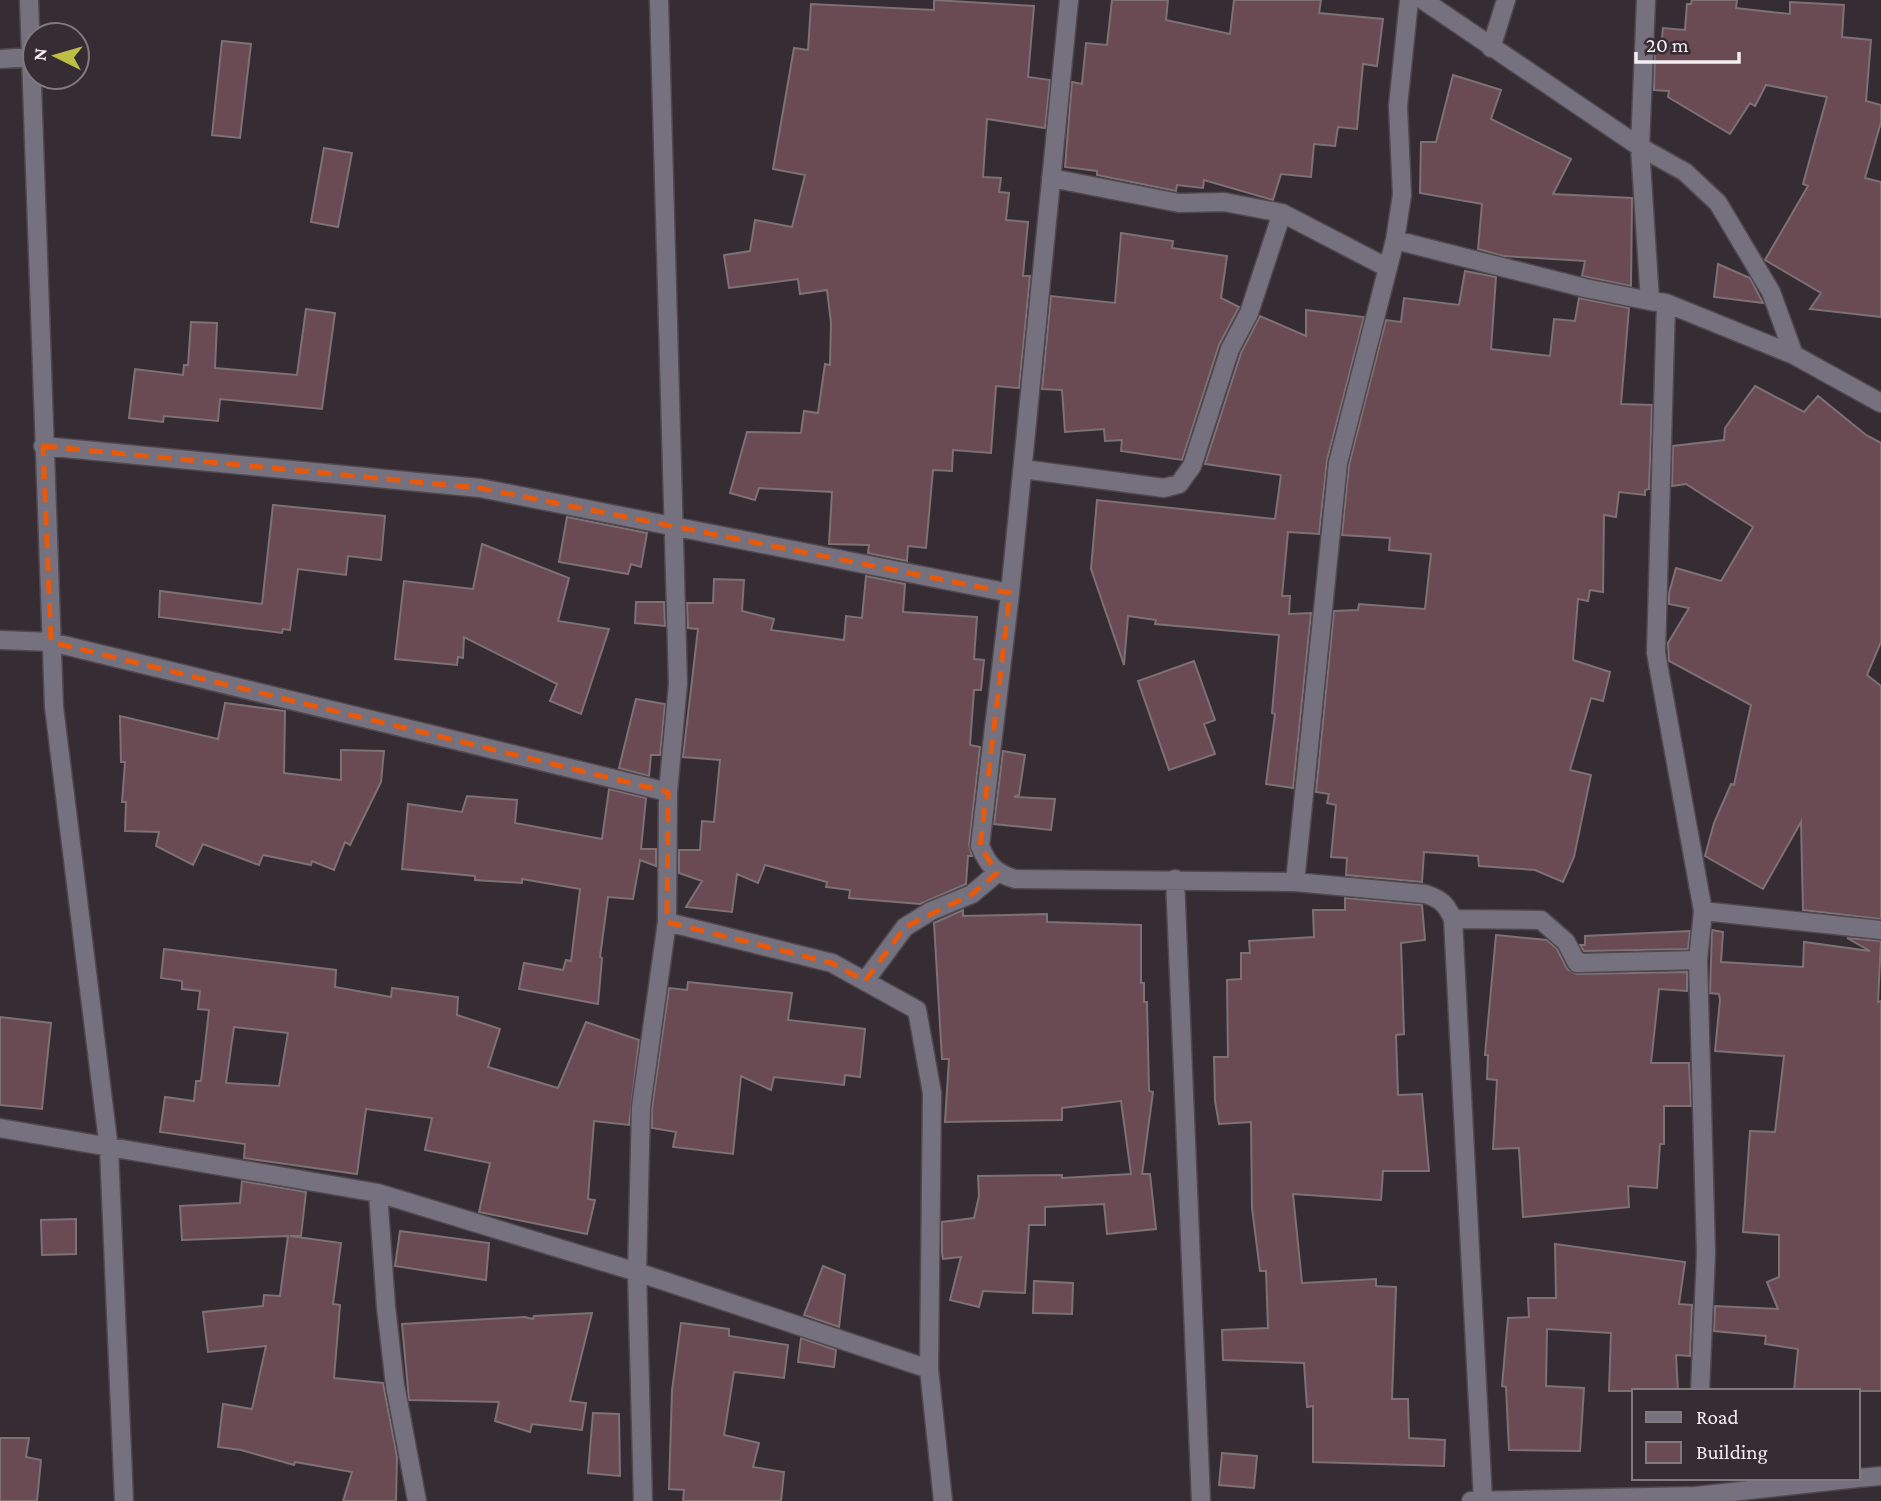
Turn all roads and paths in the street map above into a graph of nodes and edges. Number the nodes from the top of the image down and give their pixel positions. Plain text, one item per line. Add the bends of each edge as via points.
1 (29, 0) edge
2 (659, 0) edge
3 (1069, 0) edge
4 (1409, 0) edge
5 (1423, 0) edge
6 (1506, 0) edge
7 (1646, 0) edge
8 (30, 21) edge
9 (1491, 48) junction
10 (21, 58) edge
11 (0, 59) edge
12 (32, 91) edge
13 (1640, 147) junction
14 (1051, 178) junction
15 (1282, 214) junction
16 (1395, 240) junction
17 (1388, 268) junction
18 (1658, 302) junction
19 (1794, 355) junction
20 (1881, 403) edge
21 (43, 446) junction
22 (1023, 469) junction
23 (674, 525) junction
24 (1010, 593) junction
25 (0, 640) edge
26 (51, 642) junction
27 (668, 792) junction
28 (997, 873) junction
29 (1175, 879) junction
30 (1295, 882) junction
31 (1703, 912) junction
32 (1453, 919) junction
33 (667, 922) junction
34 (1881, 930) edge
35 (1698, 960) junction
36 (864, 981) junction
37 (0, 1128) edge
38 (109, 1149) junction
39 (378, 1193) junction
40 (637, 1272) junction
41 (929, 1369) junction
42 (1700, 1389) edge
43 (1881, 1476) edge
44 (1860, 1478) edge
45 (1822, 1480) edge
46 (1696, 1487) edge
47 (124, 1501) edge
48 (417, 1501) edge
49 (643, 1501) edge
50 (943, 1501) edge
51 (1201, 1501) edge
52 (1479, 1501) edge

1 - 8 street
2 - 23 street
3 - 14 street
4 - 16 street via 1398,106 1402,195
5 - 9 street
6 - 9 street
7 - 13 street
9 - 13 street
10 - 11 street
12 - 21 street
13 - 18 street
13 - 19 street via 1685,172 1718,203 1771,292
14 - 15 street via 1179,203 1224,202
14 - 22 street
15 - 17 street
15 - 22 street via 1249,313 1230,349 1203,438 1179,484 1164,488
16 - 17 street
16 - 18 street
17 - 30 street via 1338,463
18 - 19 street
18 - 31 street via 1656,653
19 - 20 street
21 - 23 street via 480,488
21 - 26 street
22 - 24 street
23 - 24 street
23 - 27 street via 678,684
24 - 28 street via 980,846
25 - 26 street
26 - 27 street
26 - 38 street via 54,707
27 - 33 street
28 - 29 street via 1015,879
28 - 36 street via 972,894 905,927
29 - 30 street
29 - 51 street
30 - 32 street via 1425,894 1440,899
31 - 34 street
31 - 35 street
32 - 35 street via 1541,920 1566,942 1577,963
32 - 52 street
33 - 36 street via 832,963
33 - 40 street via 641,1107
35 - 42 street via 1706,1253
36 - 41 street via 918,1010 932,1093
37 - 38 street
38 - 39 street
38 - 47 street
39 - 40 street
39 - 48 street via 395,1385
40 - 41 street
40 - 49 street
41 - 50 street
43 - 44 street
45 - 46 street
46 - 52 street

